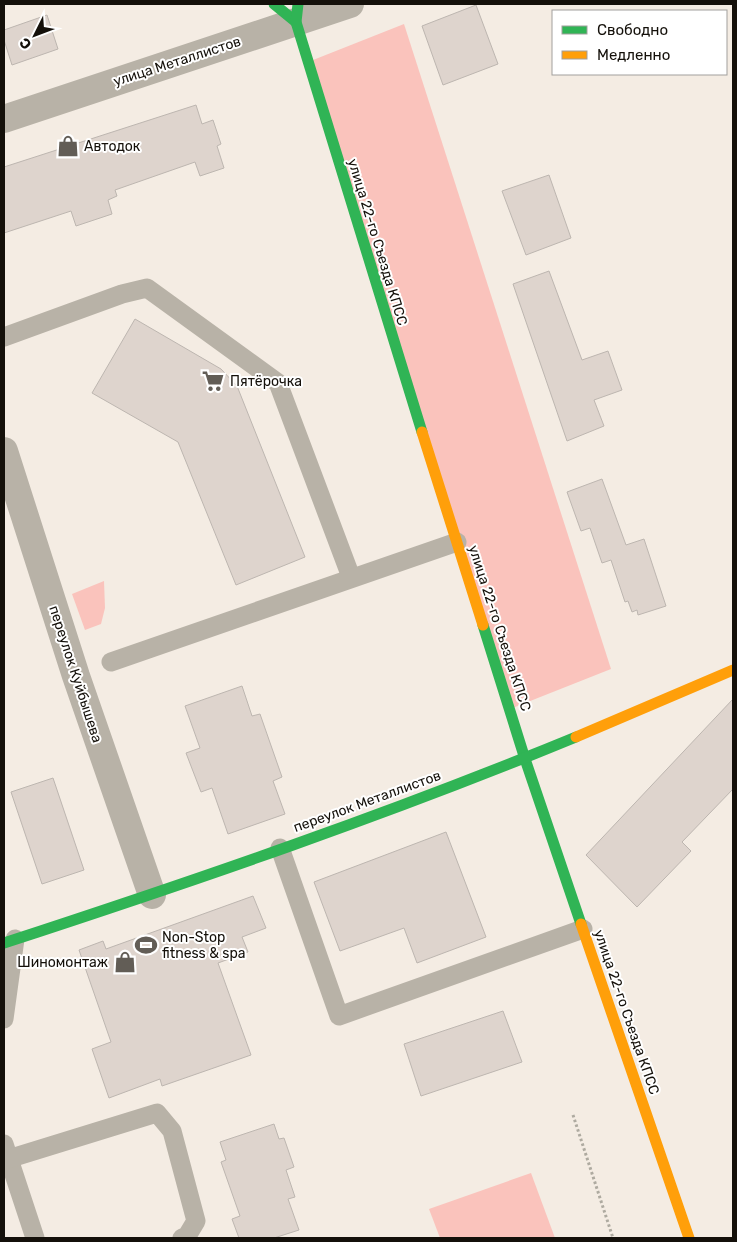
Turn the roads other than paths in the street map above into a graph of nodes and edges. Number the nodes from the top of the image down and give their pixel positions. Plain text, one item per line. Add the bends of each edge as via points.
1 (274, 4) edge
2 (350, 4) edge
3 (297, 13) edge
4 (4, 119) edge
5 (4, 337) edge
6 (4, 452) edge
7 (456, 542) junction
8 (351, 577) junction
9 (111, 662) dead end
10 (733, 670) edge
11 (525, 759) junction
12 (280, 848) junction
13 (152, 895) junction
14 (583, 929) junction
15 (10, 941) edge
16 (4, 1019) edge
17 (6, 1151) edge
18 (34, 1238) edge
19 (182, 1238) edge
20 (689, 1238) edge

1 - 3 main road
2 - 3 street, улица Металлистов
3 - 4 street, улица Металлистов
3 - 7 main road, улица 22-го Съезда КПСС
5 - 8 lane via 147,288 278,383
6 - 13 street, переулок Куйбышева via 76,676
7 - 8 lane
7 - 11 main road, улица 22-го Съезда КПСС
8 - 9 lane
10 - 11 main road, переулок Металлистов
11 - 12 main road, переулок Металлистов
11 - 14 main road, улица 22-го Съезда КПСС
12 - 13 main road, переулок Металлистов
12 - 14 lane via 339,1016
13 - 15 main road, переулок Металлистов
14 - 20 main road, улица 22-го Съезда КПСС
15 - 16 lane
17 - 18 lane
17 - 19 lane via 157,1113 172,1131 196,1221 187,1236

